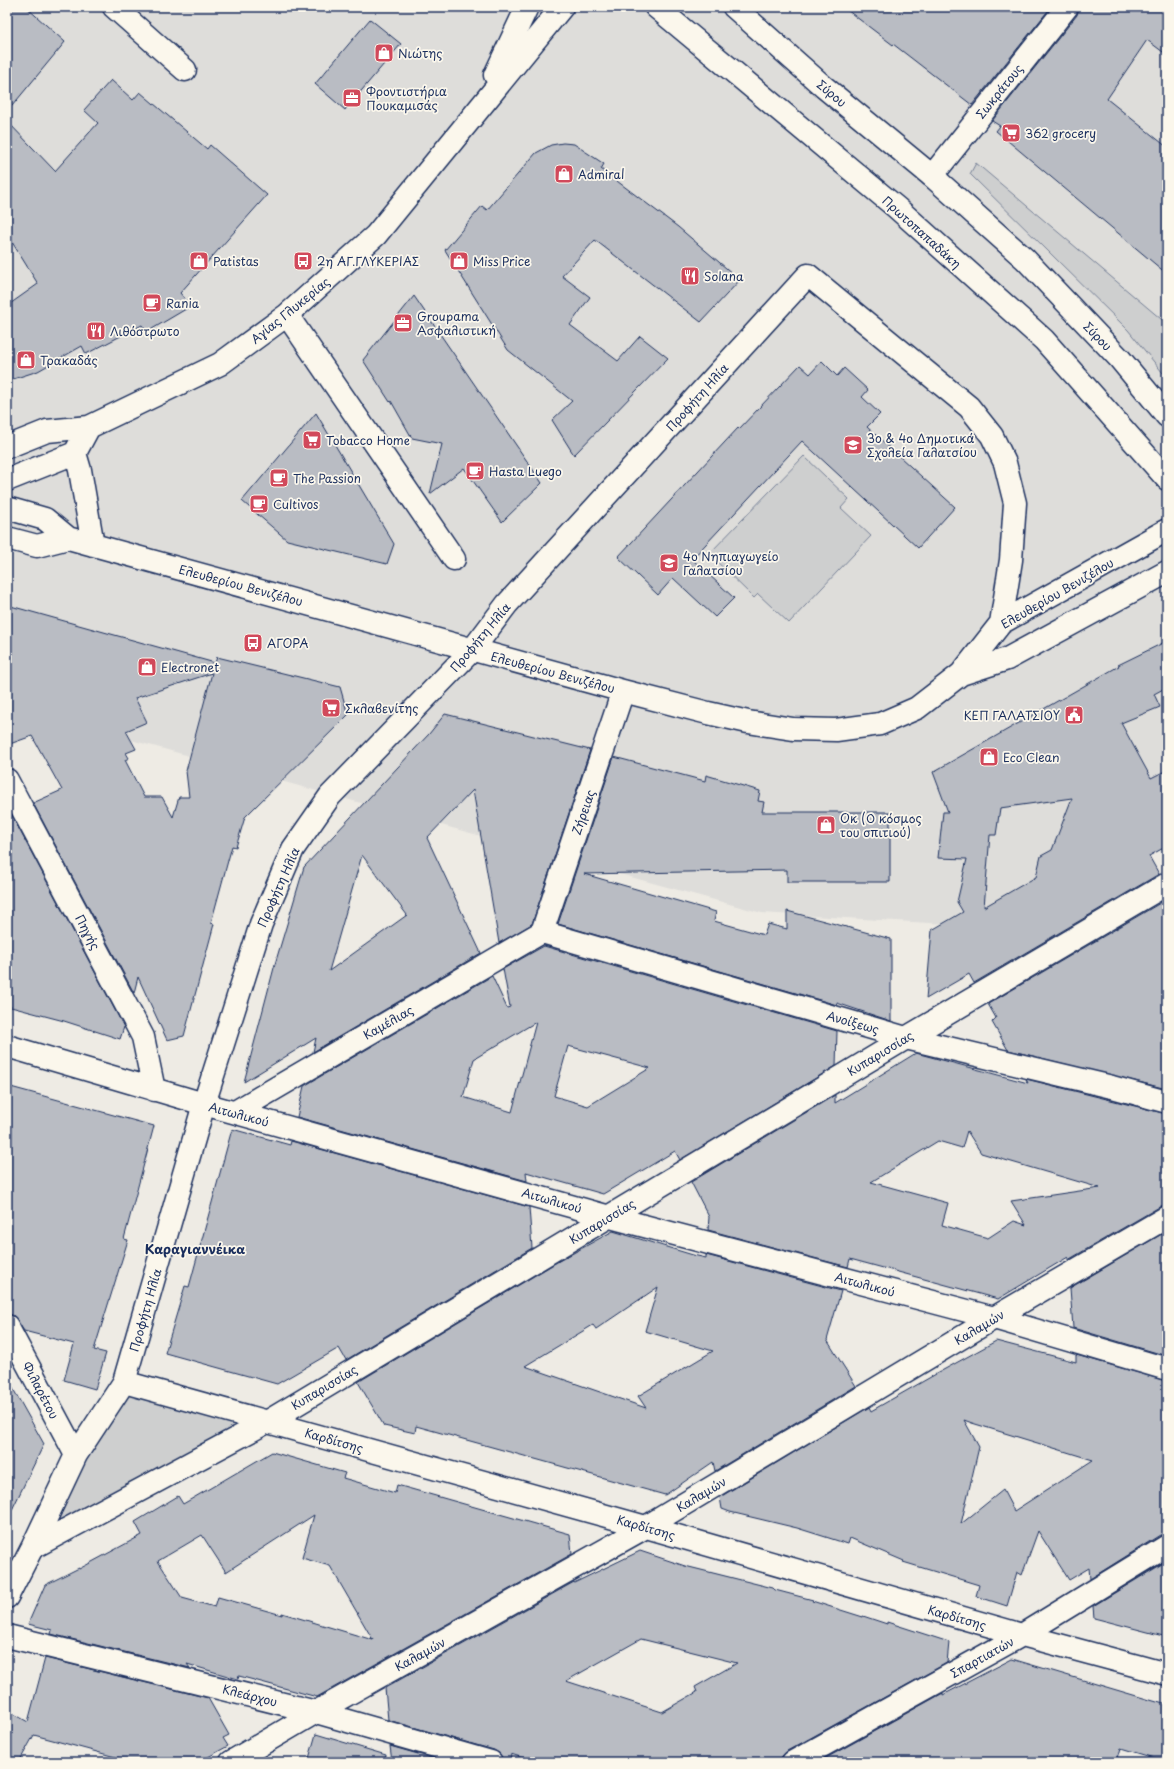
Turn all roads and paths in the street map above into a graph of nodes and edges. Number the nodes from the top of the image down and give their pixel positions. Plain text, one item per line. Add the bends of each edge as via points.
1 (114, 7) edge
2 (527, 7) edge
3 (562, 7) edge
4 (656, 7) edge
5 (734, 7) edge
6 (1067, 7) edge
7 (185, 70) dead end
8 (480, 105) junction
9 (932, 176) junction
10 (287, 315) junction
11 (1167, 416) edge
12 (89, 427) junction
13 (7, 448) edge
14 (75, 452) junction
15 (1167, 479) edge
16 (7, 480) edge
17 (7, 508) edge
18 (1167, 530) edge
19 (7, 538) edge
20 (68, 538) junction
21 (92, 545) junction
22 (454, 559) dead end
23 (1167, 572) edge
24 (1001, 623) junction
25 (473, 649) junction
26 (961, 674) junction
27 (623, 691) junction
28 (7, 780) edge
29 (1167, 884) edge
30 (542, 932) junction
31 (906, 1038) junction
32 (7, 1046) edge
33 (154, 1090) junction
34 (1167, 1102) edge
35 (204, 1104) junction
36 (235, 1112) junction
37 (610, 1217) junction
38 (1167, 1217) edge
39 (994, 1318) junction
40 (7, 1326) edge
41 (1167, 1369) edge
42 (124, 1382) junction
43 (267, 1422) junction
44 (76, 1455) junction
45 (646, 1527) junction
46 (1167, 1546) edge
47 (32, 1548) junction
48 (7, 1597) edge
49 (1022, 1635) junction
50 (7, 1636) edge
51 (1167, 1674) edge
52 (316, 1712) junction
53 (231, 1762) edge
54 (491, 1762) edge
55 (793, 1762) edge

1 - 7 street
2 - 8 street, Αγίας Γλυκερίας
3 - 8 street, Αγίας Γλυκερίας
4 - 15 street, Πρωτοπαπαδάκη via 897,208 1044,340
5 - 9 street, Σύρου via 824,87
6 - 9 street, Σωκράτους
8 - 10 street, Αγίας Γλυκερίας via 376,235
9 - 11 street, Σύρου via 1025,259 1120,359
10 - 12 street, Αγίας Γλυκερίας via 220,364
10 - 22 street
12 - 13 street, Αγίας Γλυκερίας via 47,431
12 - 14 street
14 - 16 street
14 - 21 street
17 - 20 street, Ελευθερίου Βενιζέλου via 45,519
18 - 24 street, Ελευθερίου Βενιζέλου
19 - 20 street via 37,546
20 - 21 street, Ελευθερίου Βενιζέλου
21 - 25 street, Ελευθερίου Βενιζέλου
23 - 26 street, Ελευθερίου Βενιζέλου via 1008,659
24 - 25 street, Προφήτη Ηλία via 1011,560 1014,503 1005,463 992,436 968,407 808,276 507,604
24 - 26 street, Ελευθερίου Βενιζέλου
25 - 27 street, Ελευθερίου Βενιζέλου
25 - 35 street, Προφήτη Ηλία via 330,796 293,849 261,924
26 - 27 street, Ελευθερίου Βενιζέλου via 917,708 880,724 836,730 793,729 748,722
27 - 30 street, Ζήρειας
28 - 33 street, Πηγής via 143,1037
29 - 31 street, Κυπαρισσίας
30 - 31 street, Ανοίξεως
30 - 36 street, Καμέλιας
31 - 34 street, Ανοίξεως
31 - 37 street, Κυπαρισσίας
32 - 33 street, Αιτωλικού
33 - 35 street, Αιτωλικού
35 - 36 street, Αιτωλικού
35 - 42 street, Προφήτη Ηλία
36 - 37 street, Αιτωλικού
37 - 39 street, Αιτωλικού
37 - 43 street, Κυπαρισσίας
38 - 39 street, Καλαμών
39 - 41 street, Αιτωλικού
39 - 45 street, Καλαμών
40 - 44 street, Φιλαρέτου
42 - 43 street, Καρδίτσης
42 - 44 street, Προφήτη Ηλία
43 - 45 street, Καρδίτσης
43 - 47 street, Κυπαρισσίας
44 - 47 street, Προφήτη Ηλία
45 - 49 street, Καρδίτσης
45 - 52 street, Καλαμών
46 - 49 street, Σπαρτιατών
47 - 48 street, Προφήτη Ηλία
49 - 51 street, Καρδίτσης
49 - 55 street, Σπαρτιατών
50 - 52 street, Κλεάρχου
52 - 53 street, Καλαμών
52 - 54 street, Κλεάρχου

